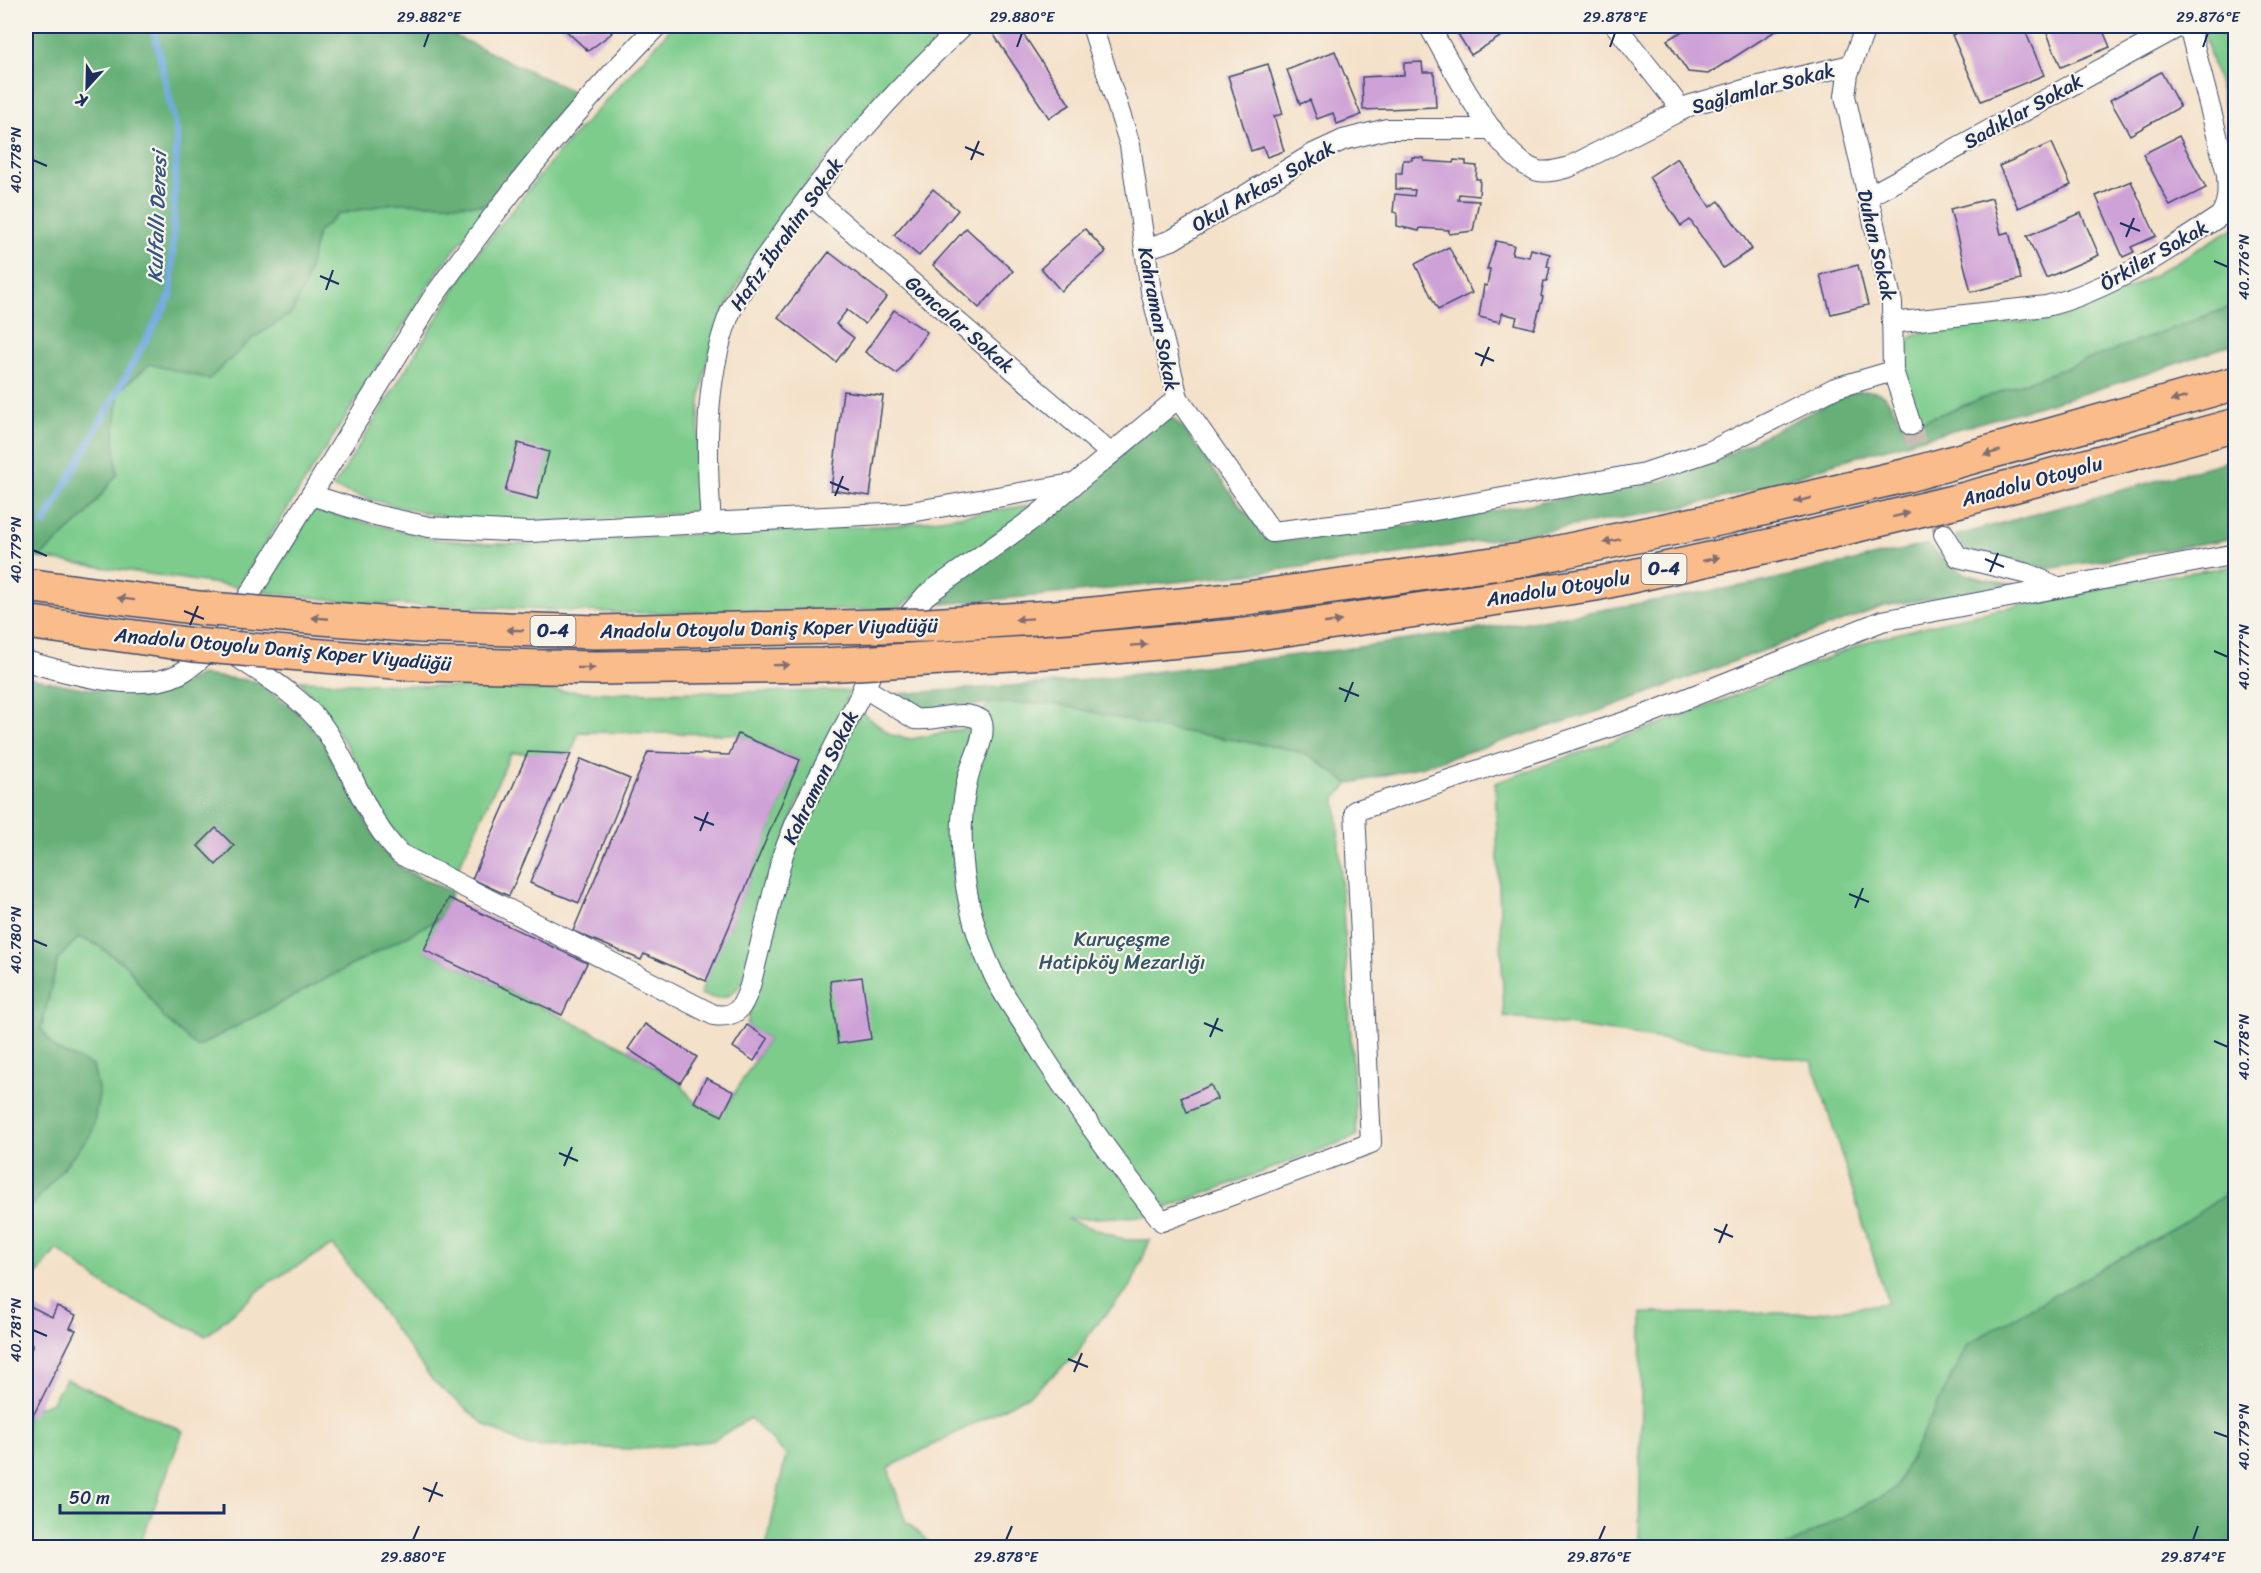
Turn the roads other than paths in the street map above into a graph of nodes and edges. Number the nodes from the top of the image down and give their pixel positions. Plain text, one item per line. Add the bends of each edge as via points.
1 (657, 26) edge
2 (963, 26) edge
3 (1092, 26) edge
4 (1429, 26) edge
5 (1616, 26) edge
6 (1866, 26) edge
7 (2180, 26) edge
8 (2189, 26) edge
9 (1851, 65) junction
10 (1682, 110) junction
11 (1492, 129) junction
12 (810, 195) junction
13 (1867, 197) junction
14 (1145, 249) junction
15 (1892, 324) junction
16 (1893, 371) junction
17 (2235, 383) edge
18 (1178, 398) junction
19 (1911, 425) tunnel mouth
20 (2235, 425) edge
21 (1110, 453) junction
22 (1075, 483) junction
23 (311, 495) junction
24 (711, 524) junction
25 (1944, 534) tunnel mouth
26 (2235, 554) edge
27 (26, 585) edge
28 (2055, 586) junction
29 (1083, 615) joint
30 (26, 622) edge
31 (216, 642) junction
32 (1081, 650) joint
33 (26, 661) edge
34 (863, 687) junction

1 - 23 street via 584,106 467,250 432,299
2 - 12 street, Hafız İbrahim Sokak via 887,102
3 - 14 street, Kahraman Sokak via 1130,145
4 - 11 street
5 - 10 street
6 - 9 street, Sağlamlar Sokak
7 - 13 street, Sadıklar Sokak
8 - 15 street, Örkiler Sokak via 2227,174 2226,208 2220,216 2099,288 2070,300
9 - 10 street, Sağlamlar Sokak via 1754,87
9 - 13 street, Duhan Sokak via 1845,96
10 - 11 street, Sağlamlar Sokak via 1555,171 1539,171 1522,164
11 - 14 street, Okul Arkası Sokak via 1387,129 1343,140 1313,154 1172,240
12 - 21 street, Goncalar Sokak
12 - 24 street, Hafız İbrahim Sokak via 735,300 728,319 718,353 706,438
13 - 15 street, Duhan Sokak via 1892,303
14 - 18 street, Kahraman Sokak via 1151,291
15 - 16 street, Duhan Sokak
16 - 18 street via 1834,388 1711,451 1645,473 1390,518 1272,531
16 - 19 street, Duhan Sokak
17 -> 29 highway, Anadolu Otoyolu / O-4 via 1928,470 1521,560 1240,599
18 - 21 street, Kahraman Sokak
32 -> 20 highway, Anadolu Otoyolu / O-4 via 1245,635 1596,584 1954,502
21 - 22 street, Kahraman Sokak
22 - 24 street via 905,513
22 - 34 street, Kahraman Sokak via 1034,518 926,596 890,637
23 - 24 street via 375,515 471,531
23 - 31 street via 227,631
25 - 28 street via 1958,557 2028,574
26 - 28 street
29 -> 27 highway, Anadolu Otoyolu Daniş Koper Viyadüğü / O-4, bridge via 928,625 597,632 417,626 199,608
28 - 34 street via 1882,621 1640,717 1355,811 1371,1143 1162,1221 1062,1086 993,973 983,947 966,882 962,842 968,778 982,734 981,720 963,714 915,719
30 -> 32 highway, Anadolu Otoyolu Daniş Koper Viyadüğü / O-4, bridge via 194,645 417,664 595,668 823,664
31 - 33 street via 202,658 163,682 78,676
31 - 34 street, Kahraman Sokak via 282,688 321,724 377,825 400,854 714,1015 726,1017 743,1006 783,854

